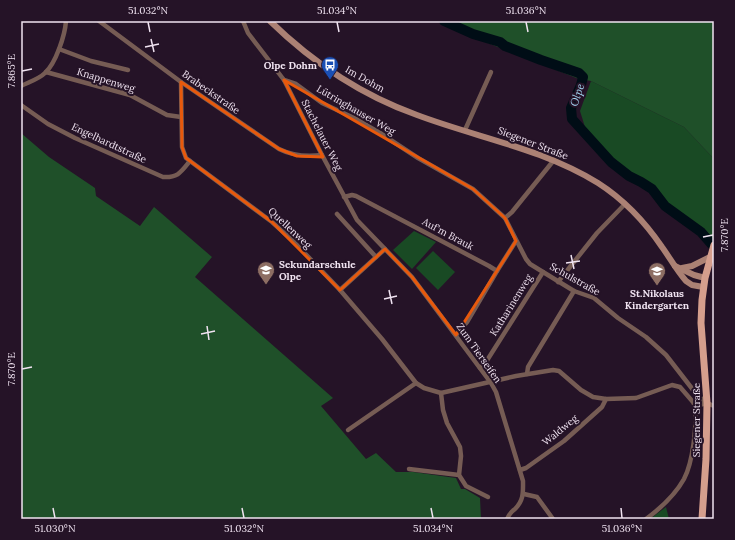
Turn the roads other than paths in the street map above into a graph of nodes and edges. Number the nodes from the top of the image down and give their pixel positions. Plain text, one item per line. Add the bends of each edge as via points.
1 (66, 21) edge
2 (99, 21) edge
3 (243, 21) edge
4 (270, 21) edge
5 (59, 49) junction
6 (128, 70) dead end
7 (46, 72) junction
8 (491, 72) dead end
9 (284, 80) junction
10 (181, 82) junction
11 (21, 86) edge
12 (21, 105) edge
13 (419, 116) joint
14 (181, 117) junction
15 (466, 130) junction
16 (322, 155) junction
17 (418, 158) joint
18 (554, 160) junction
19 (190, 162) junction
20 (344, 197) junction
21 (625, 204) junction
22 (337, 214) dead end
23 (505, 218) junction
24 (357, 220) joint
25 (516, 241) junction
26 (714, 245) edge
27 (385, 249) junction
28 (376, 257) junction
29 (710, 257) junction
30 (678, 267) junction
31 (497, 271) junction
32 (542, 272) junction
33 (705, 278) junction
34 (558, 282) junction
35 (703, 287) junction
36 (340, 290) junction
37 (574, 291) junction
38 (456, 336) junction
39 (480, 368) junction
40 (527, 374) junction
41 (416, 383) junction
42 (491, 383) junction
43 (441, 393) junction
44 (606, 399) junction
45 (710, 405) edge
46 (695, 406) junction
47 (348, 430) dead end
48 (409, 469) dead end
49 (520, 470) junction
50 (459, 475) junction
51 (524, 494) junction
52 (488, 497) dead end
53 (507, 519) edge
54 (553, 519) edge
55 (646, 519) edge
56 (702, 519) edge

1 - 5 street
2 - 10 street, Brabeckstraße
3 - 9 street, Lütringhauser Weg via 248,33
4 - 13 street, Im Dohm via 334,74 398,108
5 - 6 street via 91,61
5 - 7 street
7 - 11 street
7 - 14 street, Knappenweg via 130,95 167,114
8 - 15 street
9 - 16 street, Stachelauer Weg
9 - 17 street, Lütringhauser Weg via 296,84 322,103 354,118
10 - 14 street, Quellenweg
10 - 16 street, Brabeckstraße via 279,149 297,156
12 - 19 street, Engelhardtstraße via 48,124 75,138 163,177 172,178 180,174
13 - 15 street, Siegener Straße
14 - 19 street, Quellenweg via 182,147
15 - 18 street, Siegener Straße
16 - 20 street, Stachelauer Weg
17 - 23 street, Schulstraße via 473,188
18 - 21 street, Siegener Straße via 599,184
18 - 23 street
19 - 36 street, Quellenweg via 272,222
20 - 24 street, Stachelauer Weg
20 - 31 street, Auf'm Brauk via 356,196
21 - 30 street, Siegener Straße
21 - 34 street via 597,233
22 - 28 street
23 - 25 street, Schulstraße
24 - 27 street, Zum Tierseifen
25 - 31 street
25 - 32 street, Schulstraße via 526,259
26 - 29 main road
27 - 28 street
27 - 38 street, Zum Tierseifen via 412,277
28 - 36 street
29 - 30 street via 692,266
29 - 33 main road
30 - 33 street, Siegener Straße
30 - 35 street, Siegener Straße via 686,281
31 - 38 street
32 - 34 street, Schulstraße
32 - 39 street, Katharinenweg
33 - 35 main road
34 - 37 street, Schulstraße
35 - 45 main road, Siegener Straße via 701,323
36 - 41 street, Quellenweg
37 - 40 street via 528,367
37 - 45 street, Schulstraße via 594,298 646,337 666,355 697,395
38 - 39 street, Zum Tierseifen
39 - 42 street, Zum Tierseifen
40 - 42 street
40 - 44 street via 559,371 581,390
41 - 43 street, Quellenweg
41 - 47 street
42 - 43 street
42 - 49 street, Zum Tierseifen
43 - 50 street via 447,423 460,447
44 - 46 street via 636,398 672,385 680,387
44 - 49 street, Waldweg via 602,407 564,441
45 - 46 street
45 - 56 main road, Siegener Straße
46 - 55 street via 694,440 684,478 664,505
48 - 50 street
49 - 51 street, Zum Tierseifen
50 - 52 street via 466,486
51 - 53 street
51 - 54 street via 537,497

